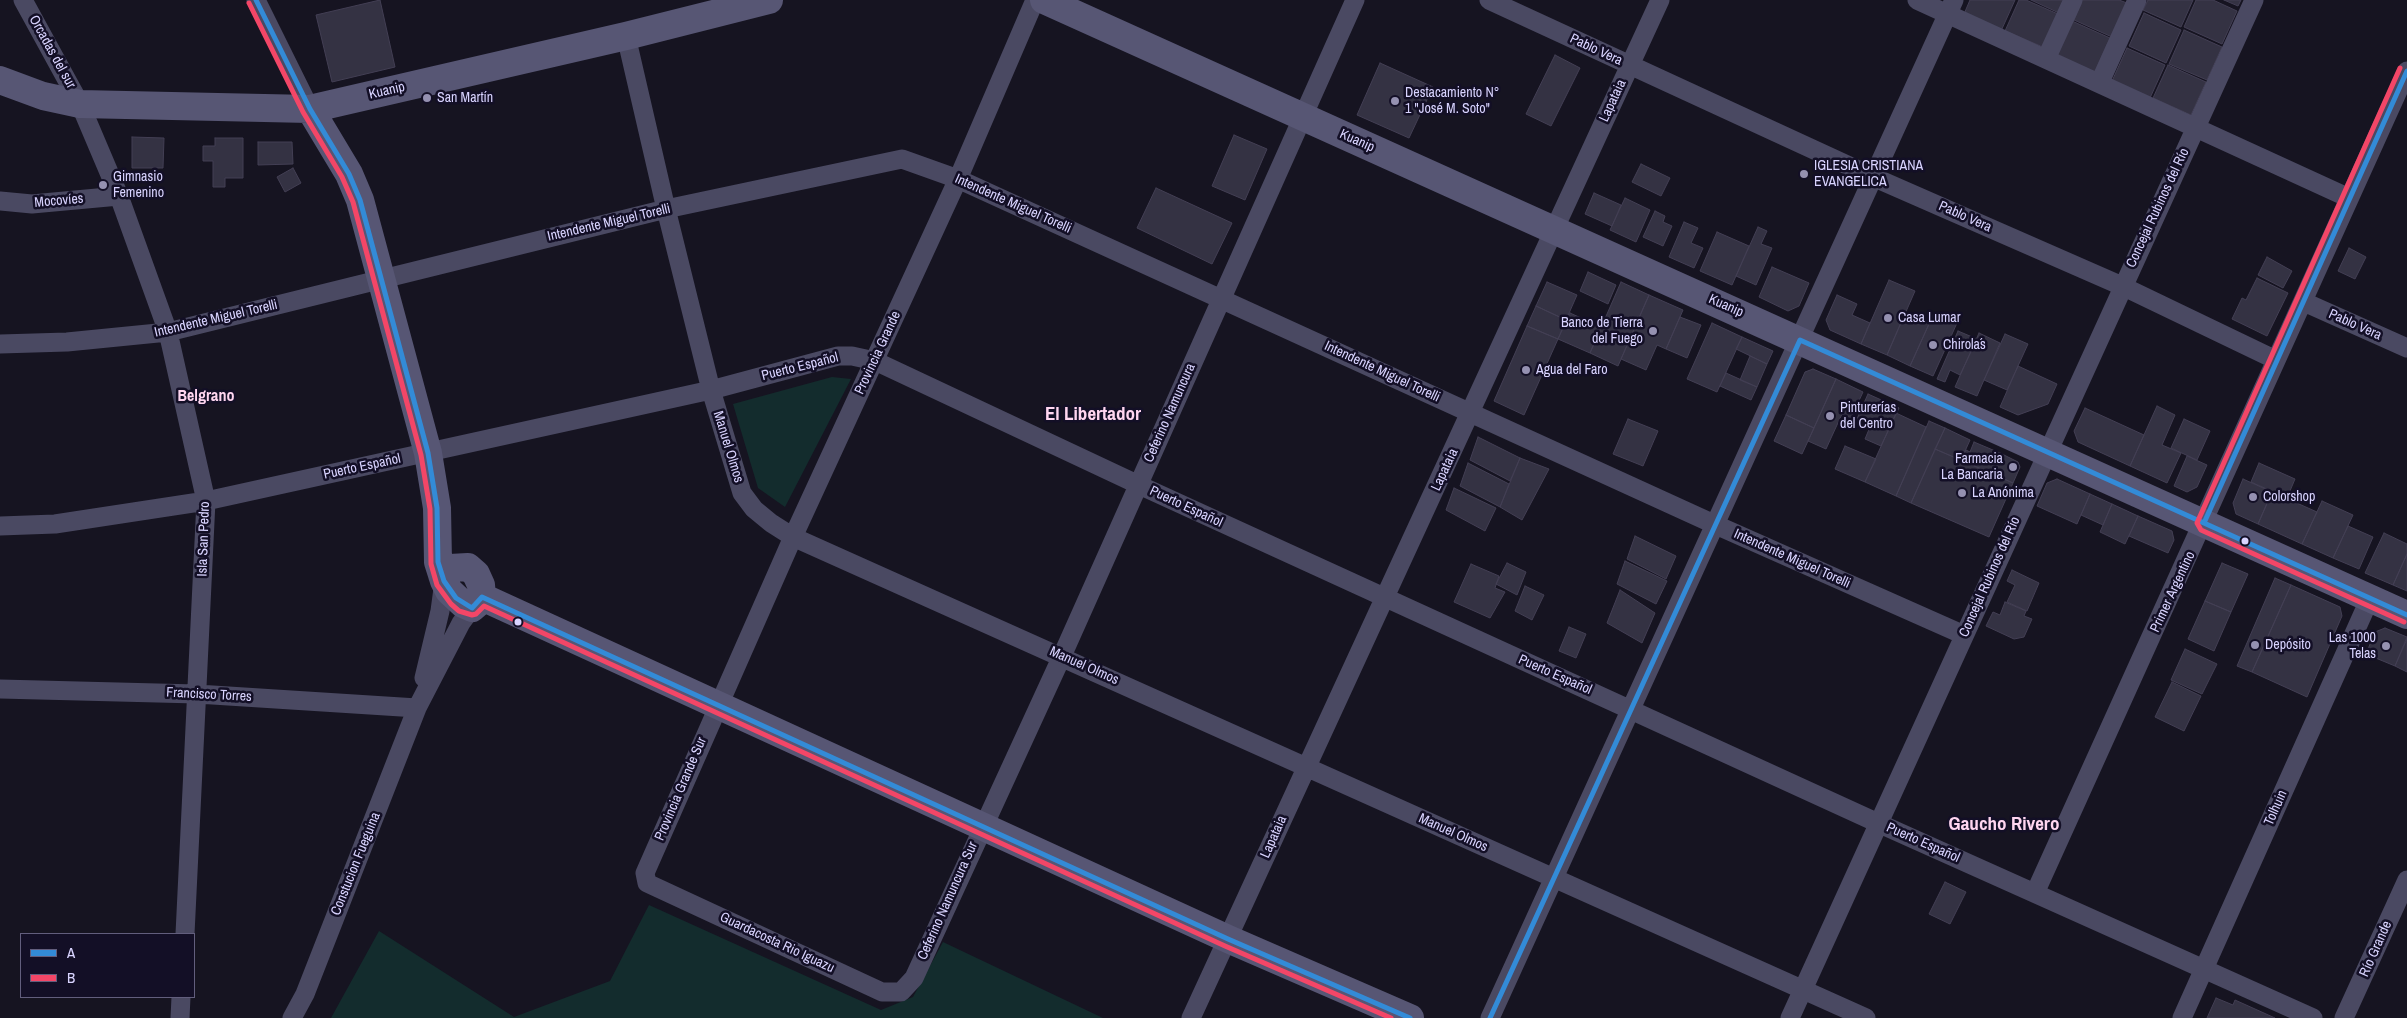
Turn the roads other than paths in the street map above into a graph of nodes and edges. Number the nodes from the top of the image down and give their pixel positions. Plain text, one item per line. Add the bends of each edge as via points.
1 (23, 0) edge
2 (256, 0) edge
3 (769, 0) edge
4 (1035, 0) edge
5 (1044, 0) edge
6 (1355, 0) edge
7 (1489, 0) edge
8 (1660, 0) edge
9 (1917, 0) edge
10 (2073, 0) edge
11 (2138, 0) edge
12 (2254, 0) edge
13 (1951, 7) edge
14 (626, 36) junction
15 (2046, 59) junction
16 (1630, 66) junction
17 (2407, 71) edge
18 (0, 80) edge
19 (2100, 82) junction
20 (80, 104) junction
21 (310, 109) junction
22 (1302, 116) junction
23 (2196, 126) junction
24 (1874, 177) junction
25 (958, 179) junction
26 (119, 196) junction
27 (2349, 198) junction
28 (0, 200) edge
29 (666, 209) junction
30 (1554, 229) junction
31 (381, 278) junction
32 (2122, 286) junction
33 (1220, 298) junction
34 (2304, 302) junction
35 (168, 332) junction
36 (1800, 340) junction
37 (0, 344) edge
38 (2407, 348) edge
39 (2276, 360) junction
40 (874, 361) junction
41 (711, 390) junction
42 (1471, 414) junction
43 (2047, 452) junction
44 (428, 453) junction
45 (1139, 485) junction
46 (206, 501) junction
47 (437, 508) junction
48 (2204, 522) junction
49 (1716, 525) junction
50 (0, 526) edge
51 (793, 537) junction
52 (468, 567) junction
53 (443, 578) junction
54 (1385, 598) junction
55 (2370, 598) junction
56 (477, 602) junction
57 (2407, 615) edge
58 (1964, 635) junction
59 (1062, 656) junction
60 (0, 689) edge
61 (197, 694) junction
62 (718, 706) junction
63 (417, 708) junction
64 (1631, 710) junction
65 (1306, 766) junction
66 (1878, 823) junction
67 (983, 825) junction
68 (645, 873) joint
69 (1553, 878) junction
70 (2407, 880) edge
71 (2035, 893) junction
72 (184, 933) edge
73 (1228, 939) junction
74 (2204, 970) junction
75 (914, 978) joint
76 (1804, 988) junction
77 (181, 998) edge
78 (180, 1018) edge
79 (292, 1018) edge
80 (1191, 1018) edge
81 (1410, 1018) edge
82 (1490, 1018) edge
83 (1790, 1018) edge
84 (1866, 1018) edge
85 (2182, 1018) edge
86 (2313, 1018) edge
87 (2344, 1018) edge

1 - 20 street, Orcadas del sur
2 - 21 street
3 - 14 main road, Kuanip
4 - 25 street, Provincia Grande
5 - 22 main road, Kuanip
6 - 22 street, Ceferino Namuncura
7 - 16 street, Pablo Vera
8 - 16 street, Lapataia
9 - 13 street
10 - 15 street
11 - 19 street
12 - 23 street, Concejal Rubinos del Río
13 - 15 street
13 - 24 street
14 - 21 main road, Kuanip
14 - 29 street, Manuel Olmos
15 - 19 street
16 - 24 street, Pablo Vera
16 - 30 street, Lapataia
17 - 27 street, Primer Argentino
18 - 20 main road, Kuanip via 43,96
19 - 23 street
20 - 21 main road, Kuanip
20 - 26 street, Isla San Pedro
21 - 31 main road via 349,174 360,200
22 - 30 main road, Kuanip
22 - 33 street, Ceferino Namuncura
23 - 27 street
23 - 32 street, Concejal Rubinos del Río
24 - 32 street, Pablo Vera
24 - 36 street
25 - 29 street, Intendente Miguel Torelli via 902,159 889,160
25 - 33 street, Intendente Miguel Torelli
25 - 40 street, Provincia Grande
26 - 28 street, Mocovíes via 32,204
26 - 35 street, Isla San Pedro
27 - 34 street, Primer Argentino
29 - 31 street, Intendente Miguel Torelli
29 - 41 street, Manuel Olmos
30 - 36 main road, Kuanip
30 - 42 street, Lapataia
31 - 35 street, Intendente Miguel Torelli
31 - 44 main road
32 - 39 street, Pablo Vera
32 - 43 street, Concejal Rubinos del Río
33 - 42 street, Intendente Miguel Torelli
33 - 45 street, Ceferino Namuncura
34 - 38 street, Pablo Vera
34 - 39 street, Primer Argentino
35 - 37 street, Intendente Miguel Torelli via 67,342
35 - 46 street, Isla San Pedro
36 - 43 main road, Kuanip
36 - 49 street
39 - 48 street, Primer Argentino
40 - 41 street, Puerto Español via 838,356
40 - 45 street, Puerto Español
40 - 51 street, Provincia Grande
41 - 44 street, Puerto Español
41 - 51 street, Manuel Olmos via 742,493 771,524
42 - 49 street, Intendente Miguel Torelli
42 - 54 street, Lapataia
43 - 48 main road, Kuanip
43 - 58 street, Concejal Rubinos del Río
44 - 46 street, Puerto Español
44 - 47 main road
45 - 54 street, Puerto Español
45 - 59 street, Ceferino Namuncura
46 - 50 street, Puerto Español via 55,524
46 - 61 street, Isla San Pedro
47 - 52 main road
47 - 53 main road via 438,562
48 - 55 main road, Kuanip
48 - 71 street, Primer Argentino
49 - 58 street, Intendente Miguel Torelli
49 - 64 street
51 - 59 street, Manuel Olmos
51 - 62 street, Provincia Grande
52 - 53 main road via 450,568
52 - 56 main road via 481,585
53 - 56 main road via 463,604
53 - 63 street via 440,611
54 - 64 street, Puerto Español
54 - 65 street, Lapataia
55 - 57 main road, Kuanip
55 - 74 street, Tolhuin
56 - 62 main road
56 - 63 street via 461,623
58 - 66 street, Concejal Rubinos del Río
59 - 65 street, Manuel Olmos
59 - 67 street, Ceferino Namuncura
60 - 61 street, Francisco Torres
61 - 63 street, Francisco Torres
61 - 72 street, Isla San Pedro
62 - 67 main road
62 - 68 street, Provincia Grande Sur
63 - 79 street, Constucion Fueguina via 305,994
64 - 66 street, Puerto Español
64 - 69 street
65 - 69 street, Manuel Olmos
65 - 73 street, Lapataia
66 - 71 street, Puerto Español
66 - 76 street, Concejal Rubinos del Río
67 - 73 main road
67 - 75 street, Ceferino Namuncura Sur
68 - 75 street, Guardacosta Rio Iguazu via 647,883 882,992 901,992
69 - 76 street, Manuel Olmos
69 - 82 street
70 - 87 street, Río Grande
71 - 74 street, Puerto Español
73 - 80 street, Lapataia
73 - 81 main road
74 - 85 street, Tolhuin
74 - 86 street, Puerto Español
76 - 83 street, Concejal Rubinos del Río
76 - 84 street, Manuel Olmos
77 - 78 street

